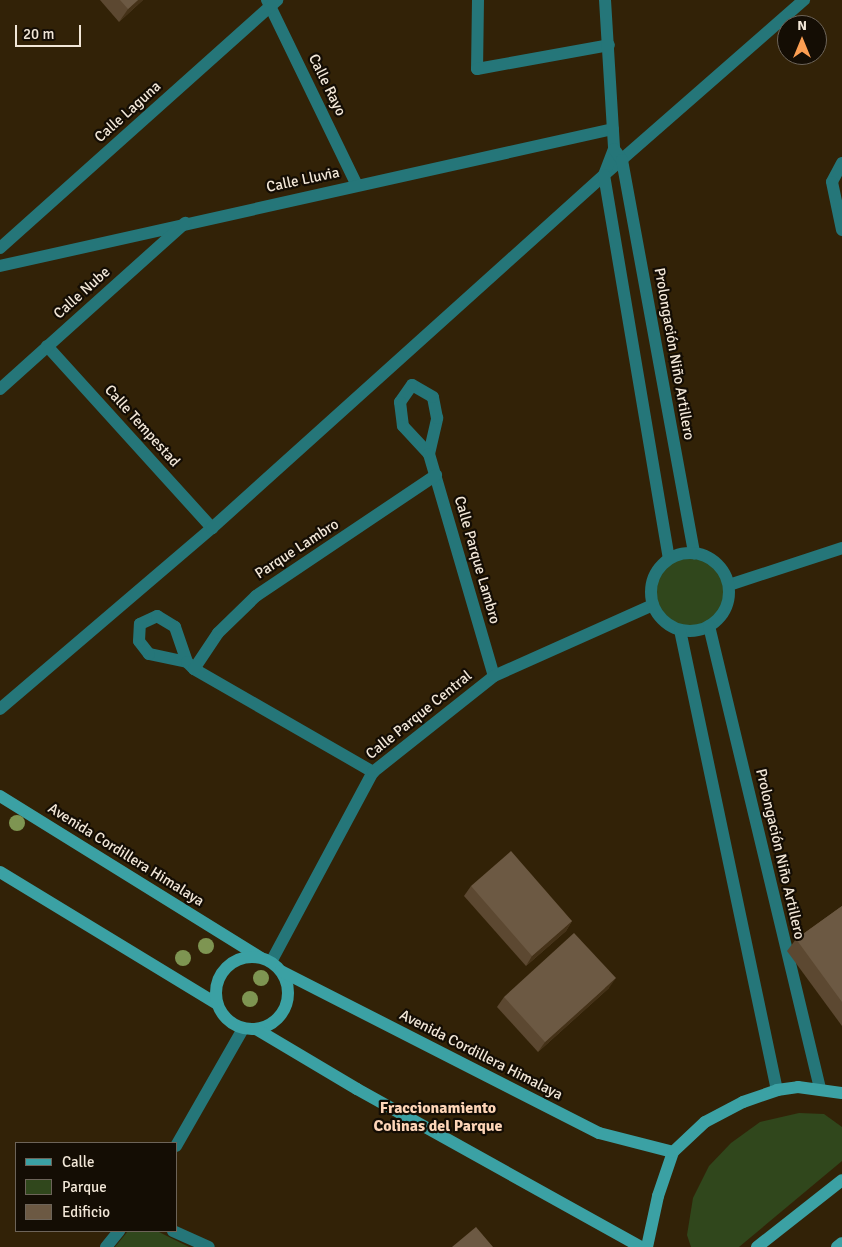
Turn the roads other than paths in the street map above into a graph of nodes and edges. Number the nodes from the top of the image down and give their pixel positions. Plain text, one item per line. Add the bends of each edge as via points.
1 (478, 0) edge
2 (605, 0) edge
3 (804, 0) edge
4 (272, 2) edge
5 (609, 45) junction
6 (613, 129) junction
7 (614, 149) junction
8 (622, 160) junction
9 (842, 162) edge
10 (604, 175) junction
11 (357, 185) junction
12 (187, 222) junction
13 (842, 230) edge
14 (0, 248) edge
15 (0, 266) edge
16 (47, 346) junction
17 (0, 389) edge
18 (429, 454) junction
19 (436, 475) junction
20 (212, 528) junction
21 (842, 548) edge
22 (694, 553) junction
23 (669, 559) junction
24 (729, 585) junction
25 (653, 605) junction
26 (709, 626) junction
27 (680, 630) junction
28 (494, 676) junction
29 (0, 709) edge
30 (373, 772) junction
31 (0, 796) edge
32 (0, 872) edge
33 (271, 963) junction
34 (216, 1004) junction
35 (250, 1029) junction
36 (777, 1090) junction
37 (820, 1090) junction
38 (842, 1093) edge
39 (178, 1143) edge
40 (673, 1152) junction
41 (842, 1180) edge
42 (118, 1232) edge
43 (175, 1232) edge
44 (842, 1243) edge
45 (106, 1247) edge
46 (209, 1247) edge
47 (641, 1247) edge
48 (647, 1247) edge
49 (757, 1247) edge
50 (837, 1247) edge

1 - 5 street via 476,69
2 - 5 street
3 - 8 street
4 - 11 street, Calle Rayo
4 - 14 street, Calle Laguna
5 - 6 street
6 - 7 street
6 - 11 street, Calle Lluvia
7 - 8 street
7 - 10 street
8 - 10 street
8 - 22 street, Prolongación Niño Artillero
9 - 13 street via 832,182
10 - 20 street
10 - 23 street
11 - 12 street, Calle Lluvia
12 - 15 street, Calle Lluvia
12 - 16 street, Calle Nube
16 - 17 street, Calle Nube
16 - 20 street, Calle Tempestad
18 - 18 street, Calle Parque Lambro via 403,426 400,402 412,385 433,397 438,418
18 - 19 street, Calle Parque Lambro
19 - 28 street, Calle Parque Lambro
19 - 30 street, Parque Lambro via 256,596 218,633 191,666
20 - 29 street
21 - 24 street
22 - 23 street
22 - 24 street via 717,563
23 - 25 street via 653,579
24 - 26 street via 726,609
25 - 27 street via 659,616
25 - 28 street, Calle Parque Central
26 - 27 street via 700,630
26 - 37 street, Prolongación Niño Artillero
27 - 36 street
28 - 30 street, Calle Parque Central
30 - 33 street, Calle Parque Central
31 - 33 main road, Avenida Cordillera Himalaya
32 - 34 main road
33 - 34 main road via 247,957 224,968 218,979
33 - 35 main road via 287,982 286,1007 268,1026
33 - 40 main road, Avenida Cordillera Himalaya via 599,1132
34 - 35 main road via 232,1024
35 - 39 street
35 - 47 main road
36 - 37 main road via 798,1086
36 - 40 main road via 743,1102 705,1122
37 - 38 main road
40 - 48 main road via 658,1196
41 - 49 main road
42 - 45 street
43 - 46 street
44 - 50 main road

